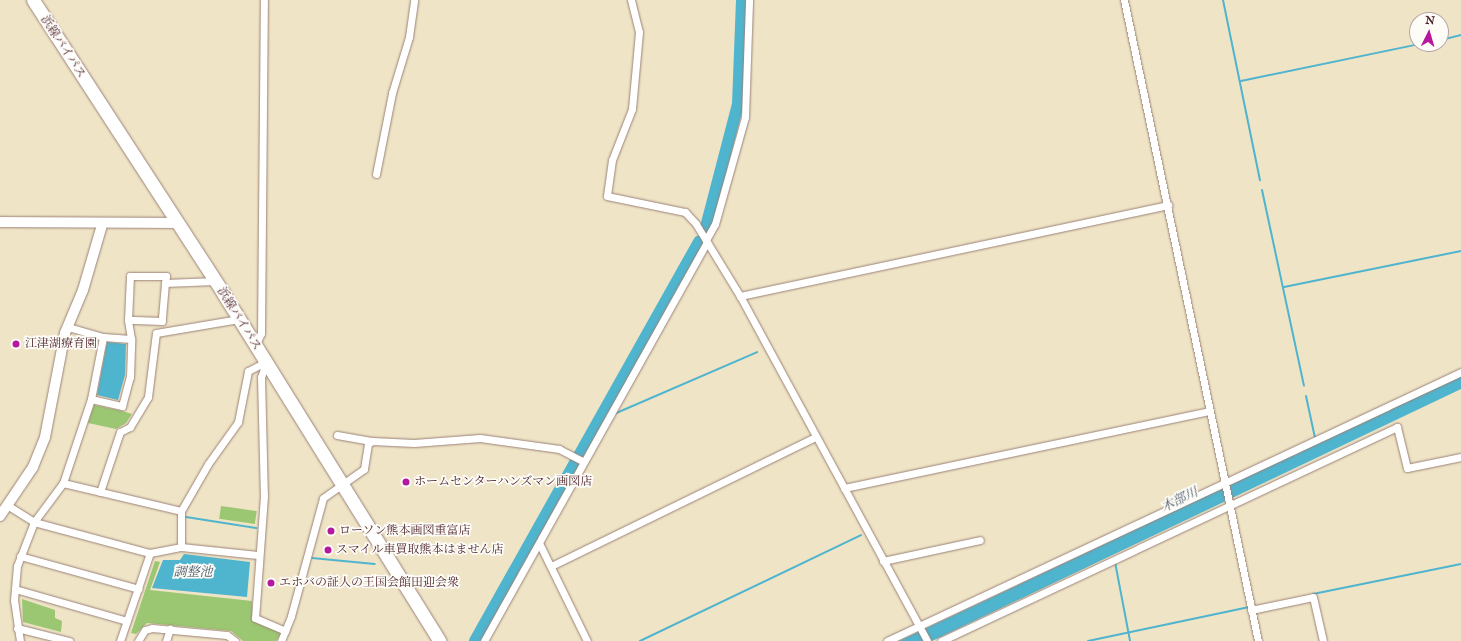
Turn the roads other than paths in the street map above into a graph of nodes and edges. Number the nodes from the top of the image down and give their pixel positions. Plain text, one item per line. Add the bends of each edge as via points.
1 (33, 0) edge
2 (264, 0) edge
3 (414, 0) edge
4 (630, 0) edge
5 (749, 0) edge
6 (1124, 0) edge
7 (376, 174) dead end
8 (1168, 205) junction
9 (0, 222) edge
10 (176, 223) junction
11 (102, 225) junction
12 (707, 241) junction
13 (215, 281) junction
14 (165, 283) junction
15 (740, 296) junction
16 (238, 319) junction
17 (128, 320) junction
18 (68, 327) junction
19 (103, 337) junction
20 (131, 339) junction
21 (255, 346) junction
22 (266, 362) junction
23 (1461, 372) edge
24 (91, 399) junction
25 (1209, 411) junction
26 (337, 435) dead end
27 (814, 438) junction
28 (372, 441) junction
29 (1461, 457) edge
30 (583, 461) junction
31 (342, 482) junction
32 (63, 483) junction
33 (1225, 484) junction
34 (844, 488) junction
35 (100, 492) junction
36 (7, 505) junction
37 (1229, 505) junction
38 (181, 511) junction
39 (0, 516) edge
40 (34, 522) junction
41 (980, 540) dead end
42 (540, 545) junction
43 (181, 547) junction
44 (150, 553) junction
45 (20, 556) junction
46 (258, 556) junction
47 (883, 561) junction
48 (551, 566) junction
49 (15, 590) junction
50 (139, 590) junction
51 (1251, 610) junction
52 (127, 621) junction
53 (919, 626) junction
54 (17, 628) junction
55 (170, 629) junction
56 (285, 631) junction
57 (20, 641) edge
58 (69, 641) edge
59 (120, 641) edge
60 (138, 641) edge
61 (166, 641) edge
62 (235, 641) edge
63 (280, 641) edge
64 (440, 641) edge
65 (484, 641) edge
66 (587, 641) edge
67 (887, 641) edge
68 (927, 641) edge
69 (941, 641) edge
70 (1258, 641) edge
71 (1323, 641) edge

1 - 10 highway, 浜線バイパス
2 - 21 street via 262,333
3 - 7 street via 410,37 392,93
4 - 12 street via 639,32 632,109 612,160 607,196 685,212
5 - 12 street via 745,117 715,224
6 - 8 street
8 - 15 street
8 - 25 street
9 - 11 street
10 - 11 street
10 - 13 highway, 浜線バイパス
11 - 18 street via 83,290
12 - 15 street
12 - 30 street
13 - 14 street
13 - 16 highway, 浜線バイパス
14 - 17 street via 162,321
14 - 17 street via 166,276 130,276
15 - 27 street
16 - 21 highway, 浜線バイパス
16 - 35 street via 156,333 148,396 130,427 120,432
17 - 20 street
18 - 19 street
18 - 36 street via 45,437 33,467
19 - 20 street
19 - 24 street
20 - 24 street via 130,376 122,406
21 - 22 highway, 浜線バイパス
22 - 31 highway, 浜線バイパス
22 - 38 street via 248,370 238,422 208,464
22 - 46 street via 261,377 264,496
23 - 33 street
24 - 32 street
25 - 33 street
25 - 34 street
26 - 28 street
27 - 34 street
27 - 48 street
28 - 30 street via 414,444 480,438 569,452
28 - 31 street via 368,444 364,469
29 - 37 street via 1407,468 1397,427
30 - 42 street
31 - 56 street via 323,498
31 - 64 highway, 浜線バイパス
32 - 35 street
32 - 40 street
33 - 37 street
33 - 53 street
34 - 47 street
35 - 38 street
36 - 39 street
36 - 40 street
37 - 51 street
37 - 69 street
38 - 43 street
40 - 44 street
40 - 45 street
41 - 47 street
42 - 48 street
42 - 65 street
43 - 44 street
43 - 46 street
44 - 50 street
45 - 49 street
45 - 50 street
46 - 56 street via 256,618
47 - 53 street
48 - 66 street
49 - 52 street
49 - 54 street
50 - 52 street
51 - 70 street
51 - 71 street via 1313,597
52 - 59 street
53 - 67 street
53 - 68 street
54 - 57 street
54 - 58 street
55 - 60 street via 145,630
55 - 61 street
55 - 62 street via 227,634
56 - 63 street

